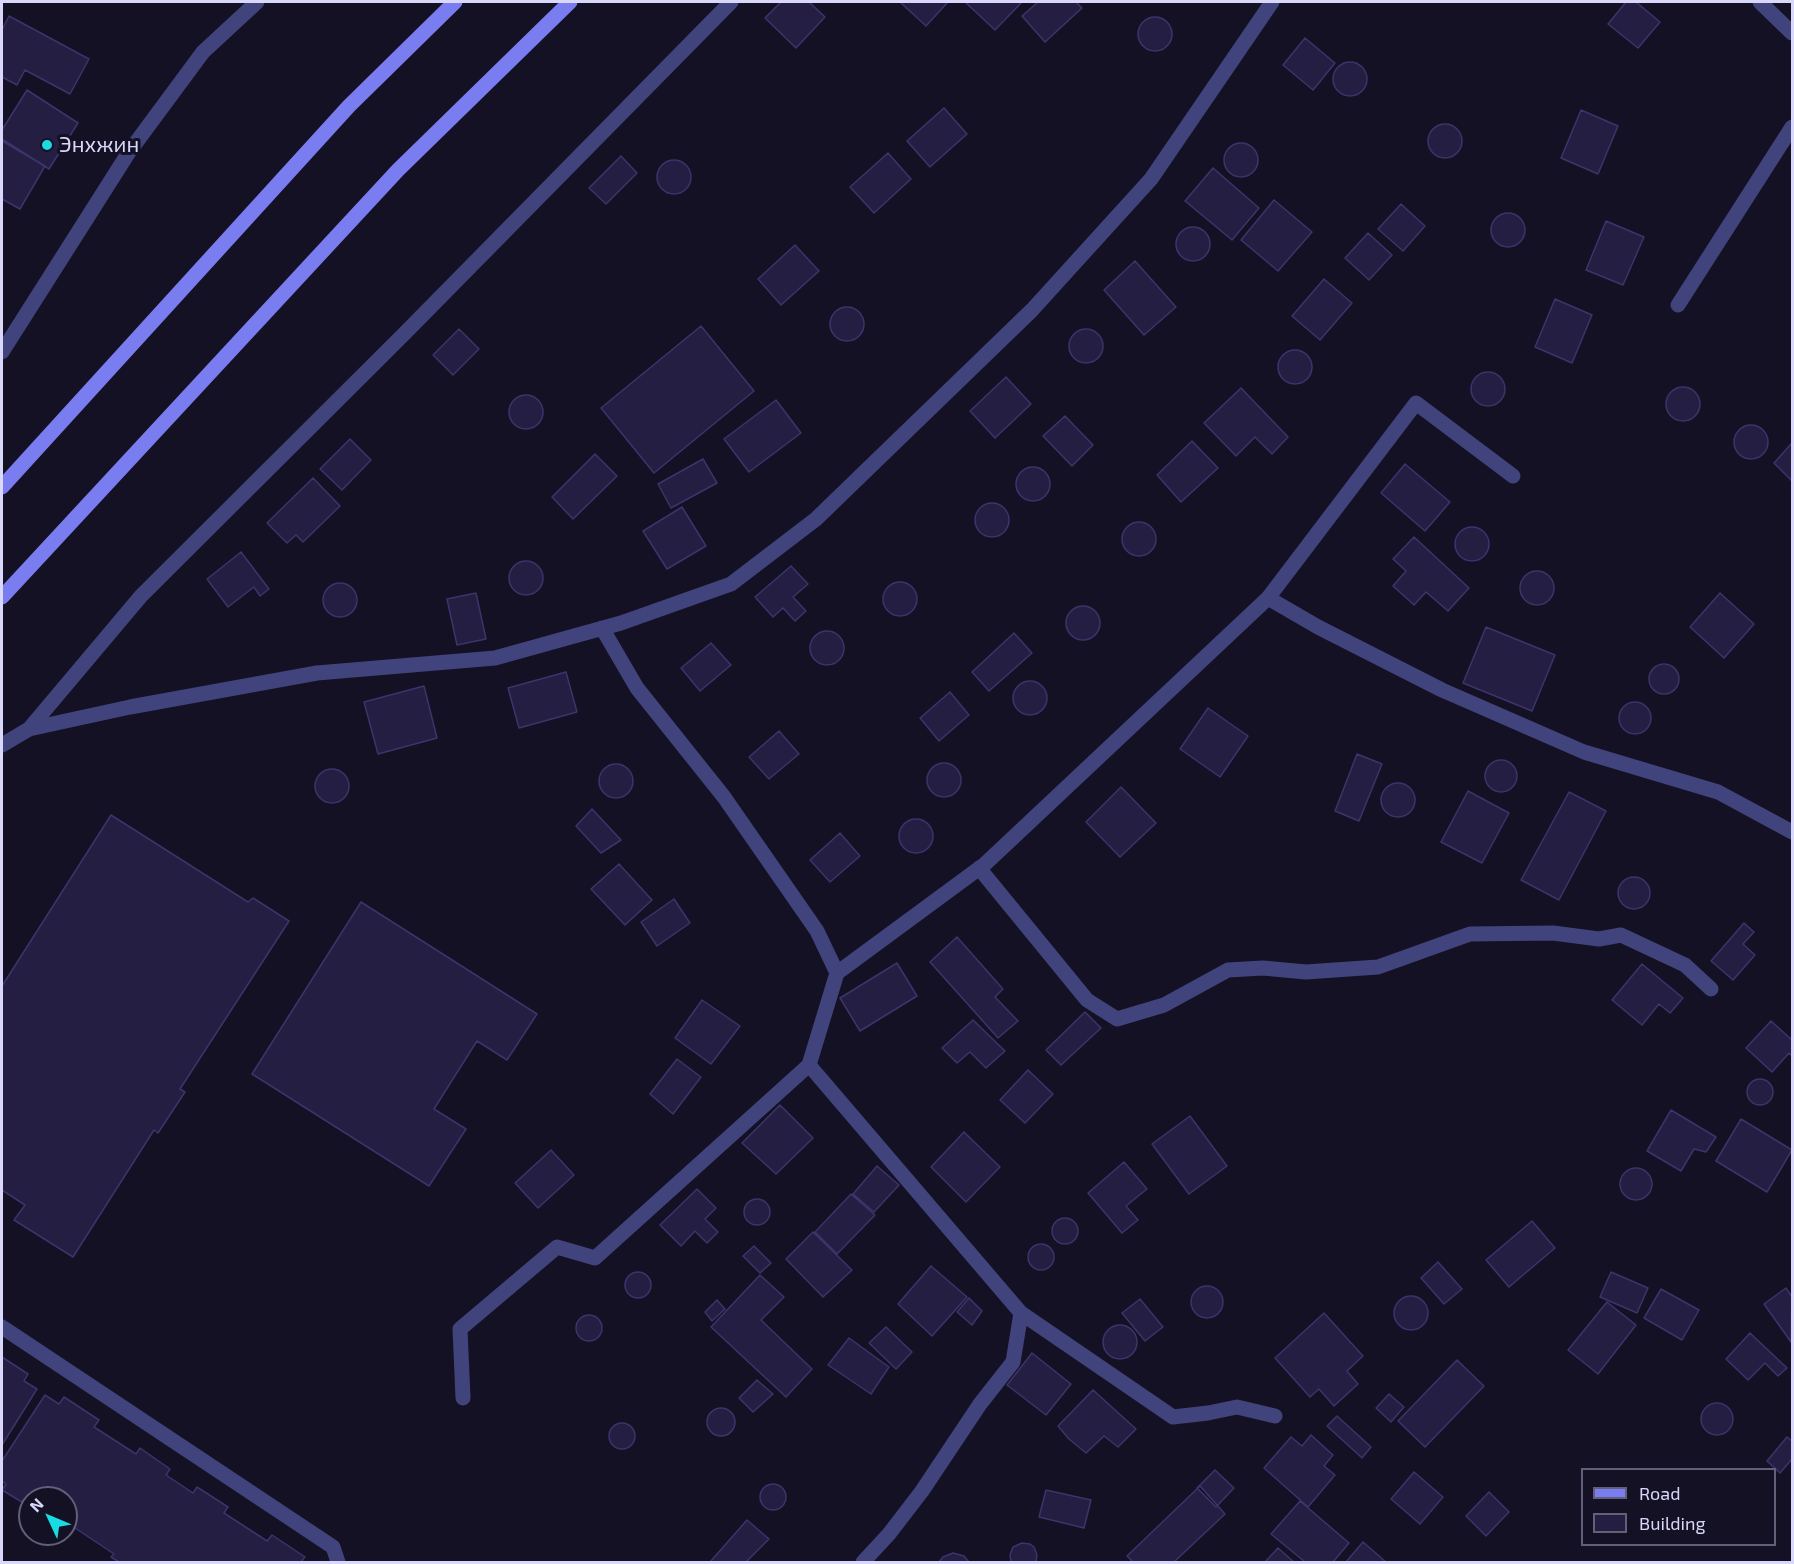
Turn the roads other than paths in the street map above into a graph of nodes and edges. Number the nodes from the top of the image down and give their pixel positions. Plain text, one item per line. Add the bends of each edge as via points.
1 (257, 2) edge
2 (455, 2) edge
3 (570, 2) edge
4 (731, 2) edge
5 (1272, 2) edge
6 (1760, 2) edge
7 (1792, 33) edge
8 (1792, 127) edge
9 (1678, 305) dead end
10 (2, 352) edge
11 (1513, 476) dead end
12 (2, 487) edge
13 (2, 597) edge
14 (1268, 598) junction
15 (602, 628) junction
16 (29, 729) junction
17 (2, 745) edge
18 (1792, 832) edge
19 (979, 868) junction
20 (837, 973) junction
21 (1711, 989) dead end
22 (809, 1065) junction
23 (1021, 1313) junction
24 (2, 1327) edge
25 (463, 1398) dead end
26 (1275, 1416) dead end
27 (338, 1563) edge
28 (863, 1563) edge

1 - 10 street via 203,52 129,152
2 - 12 main road via 349,106
3 - 13 main road via 398,170
4 - 16 street via 141,596
5 - 15 street via 1151,179 1032,310 816,519 731,584
6 - 7 street
8 - 9 street
11 - 14 street via 1416,403
14 - 18 street via 1442,690 1584,752 1718,792
14 - 19 street
15 - 16 street via 495,658 316,673
15 - 20 street via 637,688 724,797 817,931
16 - 17 street
19 - 20 street
19 - 21 street via 1087,1000 1117,1019 1164,1005 1228,970 1306,972 1378,967 1470,934 1553,933 1599,939 1621,935 1685,965
20 - 22 street
22 - 23 street
22 - 25 street via 595,1258 557,1246 460,1329
23 - 26 street via 1173,1418 1237,1407
23 - 28 street via 1013,1362 922,1491
24 - 27 street via 333,1547

